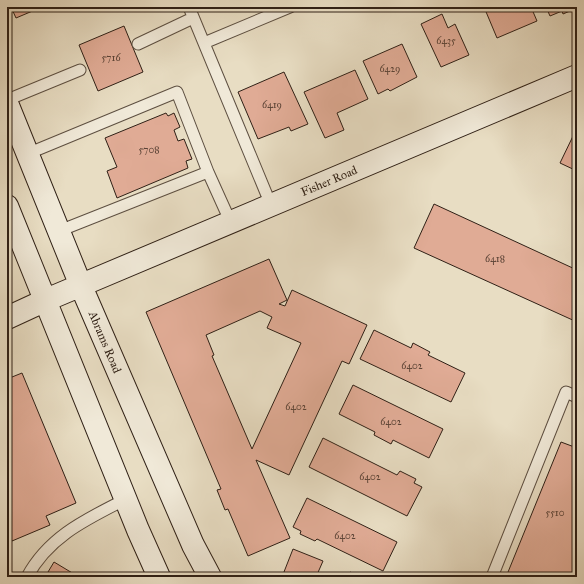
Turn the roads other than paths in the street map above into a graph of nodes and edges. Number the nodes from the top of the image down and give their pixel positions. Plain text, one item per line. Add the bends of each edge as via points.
1 (189, 7) edge
2 (290, 7) edge
3 (193, 18) junction
4 (204, 43) junction
5 (138, 44) dead end
6 (80, 70) dead end
7 (577, 76) edge
8 (7, 102) edge
9 (27, 154) junction
10 (208, 172) junction
11 (271, 205) junction
12 (7, 206) edge
13 (231, 223) junction
14 (59, 231) junction
15 (81, 286) junction
16 (46, 300) junction
17 (7, 318) edge
18 (577, 396) edge
19 (126, 499) junction
20 (27, 577) edge
21 (158, 577) edge
22 (210, 577) edge
23 (492, 577) edge

1 - 3 lane
2 - 4 lane
3 - 4 lane
3 - 5 lane
4 - 11 lane
6 - 8 lane
7 - 11 main road, Fisher Road
8 - 9 main road, Abrams Road
9 - 10 lane via 177,92
9 - 14 main road, Abrams Road
10 - 13 lane
10 - 14 lane
11 - 13 main road, Fisher Road
12 - 16 main road
13 - 15 main road, Fisher Road
14 - 15 main road, Abrams Road
15 - 16 main road, Fisher Road
15 - 22 main road, Abrams Road via 193,545
16 - 17 main road, Fisher Road
16 - 19 main road
18 - 23 lane via 566,392
19 - 20 lane via 84,520 52,544
19 - 21 main road

